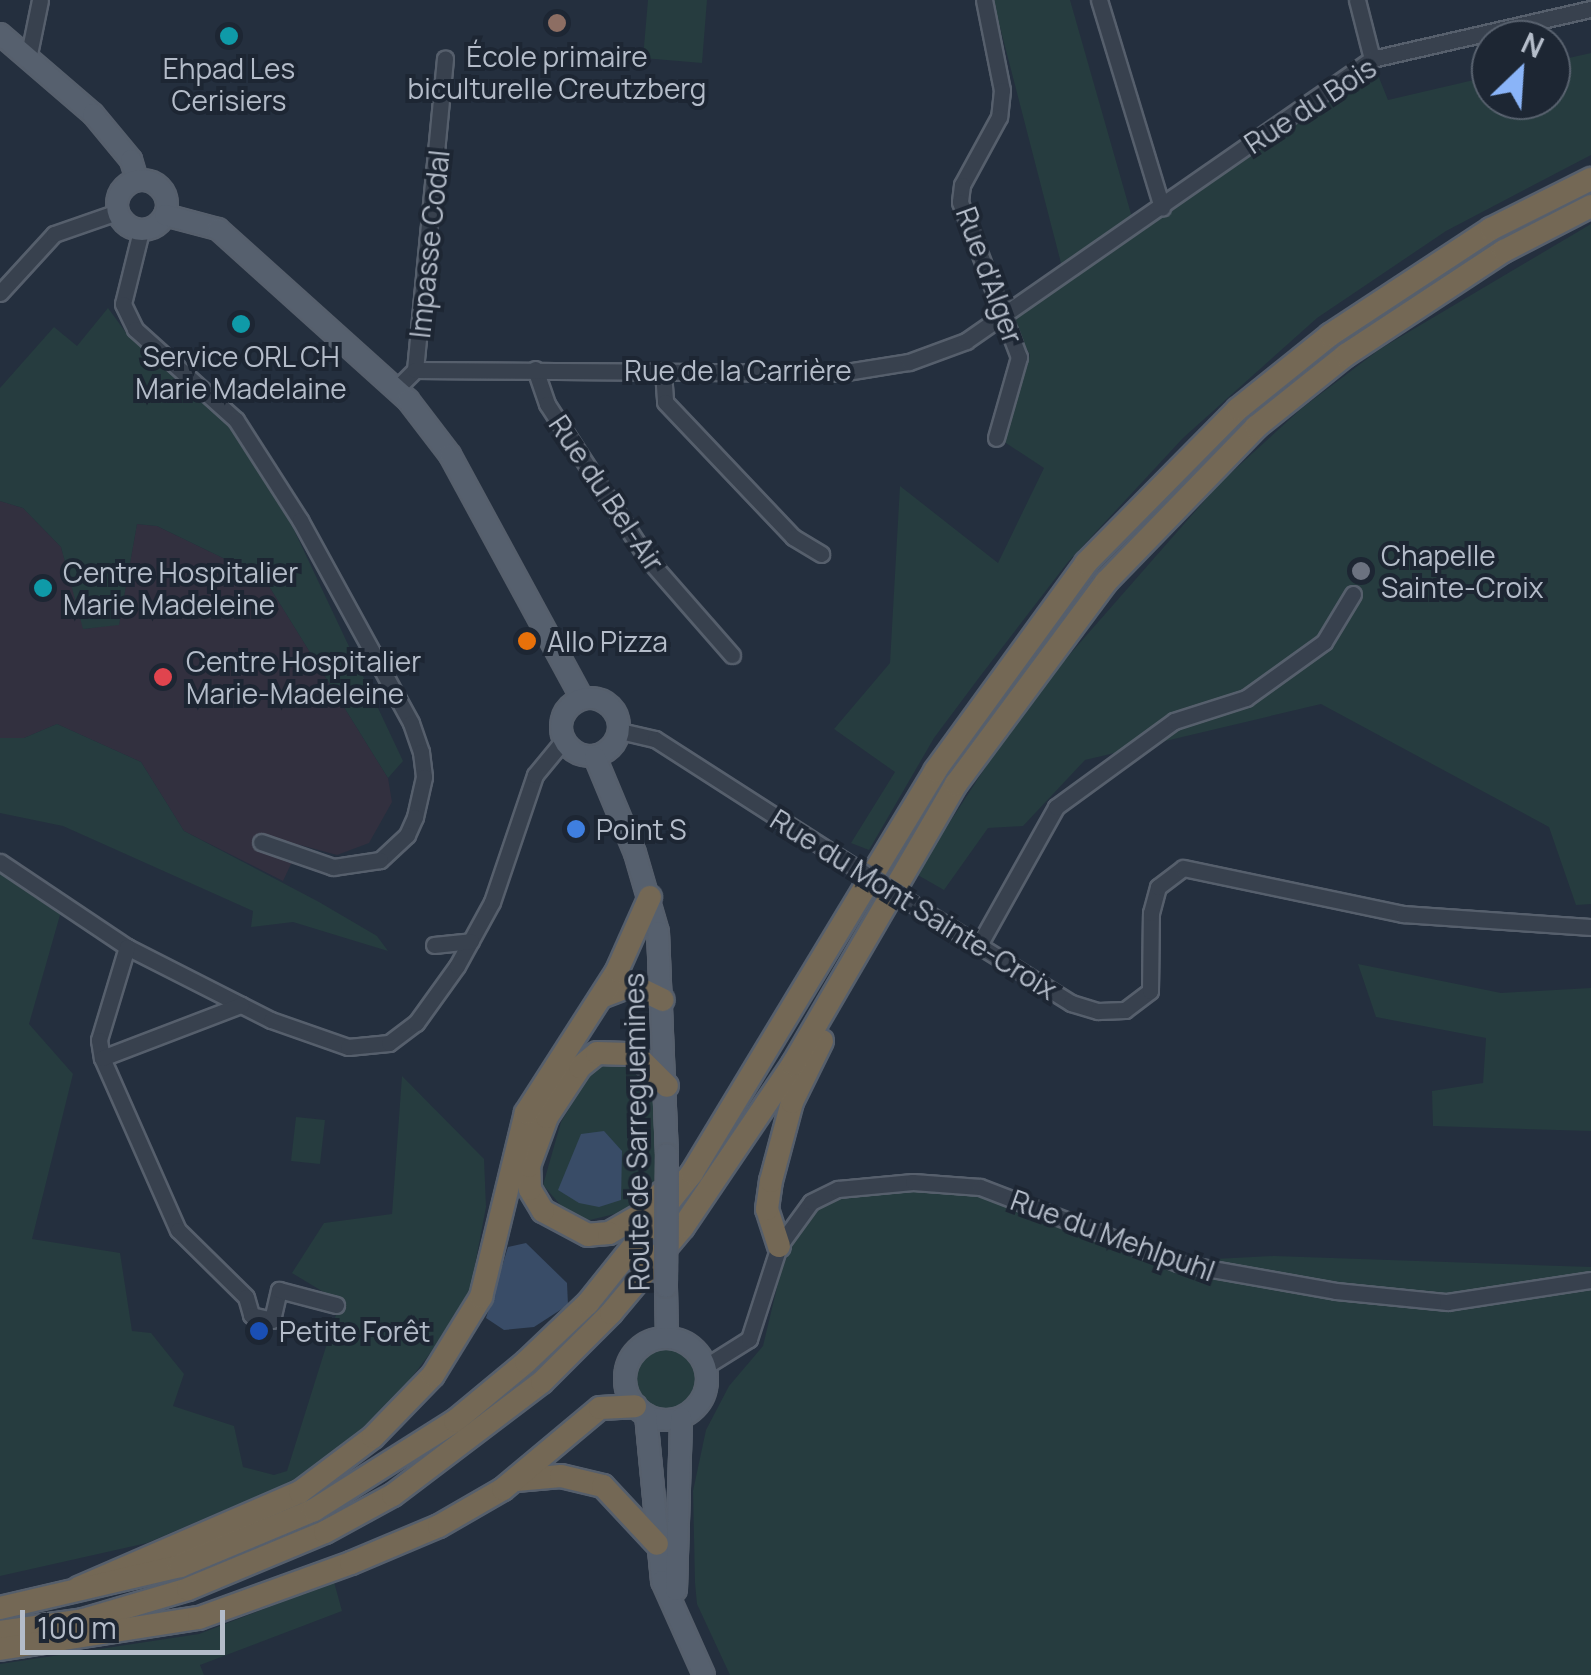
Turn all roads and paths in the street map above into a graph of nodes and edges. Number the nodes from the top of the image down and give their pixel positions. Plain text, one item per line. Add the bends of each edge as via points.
1 (40, 0) edge
2 (984, 0) edge
3 (1099, 0) edge
4 (1357, 0) edge
5 (1591, 9) edge
6 (0, 34) edge
7 (445, 58) dead end
8 (28, 59) junction
9 (1372, 59) junction
10 (1591, 179) edge
11 (137, 180) junction
12 (1591, 206) edge
13 (1162, 208) junction
14 (117, 212) junction
15 (165, 215) junction
16 (141, 231) junction
17 (0, 293) edge
18 (1008, 314) junction
19 (416, 370) junction
20 (535, 370) junction
21 (663, 371) junction
22 (397, 388) junction
23 (996, 438) dead end
24 (820, 554) dead end
25 (1353, 594) dead end
26 (732, 655) dead end
27 (582, 698) junction
28 (620, 731) junction
29 (563, 741) junction
30 (595, 757) junction
31 (260, 842) dead end
32 (1, 862) edge
33 (650, 897) junction
34 (1591, 927) edge
35 (471, 940) junction
36 (861, 946) junction
37 (979, 946) junction
38 (127, 948) junction
39 (458, 966) junction
40 (601, 996) junction
41 (664, 1000) junction
42 (241, 1005) junction
43 (102, 1058) junction
44 (668, 1086) junction
45 (692, 1173) junction
46 (778, 1246) junction
47 (1591, 1280) edge
48 (336, 1305) dead end
49 (667, 1338) junction
50 (706, 1366) junction
51 (640, 1411) junction
52 (681, 1418) junction
53 (516, 1480) junction
54 (665, 1545) junction
55 (63, 1598) junction
56 (0, 1608) edge
57 (0, 1632) edge
58 (0, 1649) edge
59 (704, 1675) edge

1 - 8 street
2 - 18 street, Rue d'Alger via 1002,90 999,117 962,185 960,202
3 - 13 street
4 - 9 street
5 - 9 street, Rue du Bois
6 - 8 main road
7 - 19 street, Impasse Codal
8 - 11 main road via 116,140
9 - 13 street, Rue du Bois
10 - 45 highway via 1491,229 1330,334 1238,409 1098,550 1012,658 935,771
11 - 14 main road via 120,192
11 - 15 main road via 161,189
12 - 36 highway via 1504,251 1346,355 1256,427 1166,515 1041,662 956,784
13 - 18 street, Rue de la Carrière
14 - 16 main road
14 - 17 street via 54,234
15 - 16 main road
15 - 22 main road via 218,229
16 - 31 street via 123,304 135,330 236,420 300,520 421,752 424,777 408,835 380,860 333,867
18 - 21 street, Rue de la Carrière via 966,341 909,362 840,374
18 - 23 street, Rue d'Alger via 1019,357
19 - 20 street, Rue de la Carrière
19 - 22 street
20 - 21 street, Rue de la Carrière
20 - 26 street, Rue du Bel-Air via 547,404 646,558
21 - 24 street via 665,402 793,538
22 - 27 main road via 450,456
25 - 37 street via 1324,642 1246,698 1174,721 1056,807
27 - 28 main road via 610,704
27 - 29 main road via 567,708 560,724
28 - 30 main road via 612,748
28 - 37 street, Rue du Mont Sainte-Croix, bridge via 655,739
29 - 30 main road
29 - 35 street via 535,775 492,902
30 - 33 main road, Route de Sarreguemines
32 - 38 street
33 - 40 highway
33 - 41 main road, Route de Sarreguemines
34 - 37 street, Rue du Mont Sainte-Croix via 1402,914 1183,868 1158,888 1150,991 1125,1010 1071,1004
35 - 39 street
35 - 39 street via 434,946
36 - 46 highway via 852,984 792,1102 767,1209
36 - 57 highway via 793,1064 684,1227 611,1314 470,1440 325,1532 188,1588 82,1620
38 - 42 street
38 - 43 street via 100,1040
39 - 42 street via 416,1023 389,1044 348,1047
40 - 41 highway via 632,985
40 - 55 highway via 526,1113 481,1297 433,1375 372,1437 300,1492 103,1572
41 - 44 main road, Route de Sarreguemines
42 - 43 street
43 - 48 street via 178,1230 246,1297 251,1315 272,1320 279,1290
44 - 45 highway via 635,1054 597,1053 580,1066 534,1144 530,1189 562,1226 598,1234 642,1214 672,1179
44 - 49 main road, Route de Sarreguemines, bridge
45 - 55 highway via 588,1303 455,1421 314,1510 180,1566
46 - 47 street, Rue du Mehlpuhl via 810,1202 838,1188 914,1182 980,1187 1178,1263 1238,1278 1446,1302
46 - 50 street, Rue du Mehlpuhl via 749,1339
49 - 50 main road via 691,1346
49 - 51 main road via 632,1355 625,1381
50 - 52 main road via 706,1392
51 - 52 main road
51 - 53 highway via 600,1408
51 - 54 main road via 655,1459
52 - 54 main road
53 - 54 highway via 561,1476 602,1486
53 - 58 highway via 439,1526 199,1618
54 - 59 main road via 678,1620
55 - 56 highway

